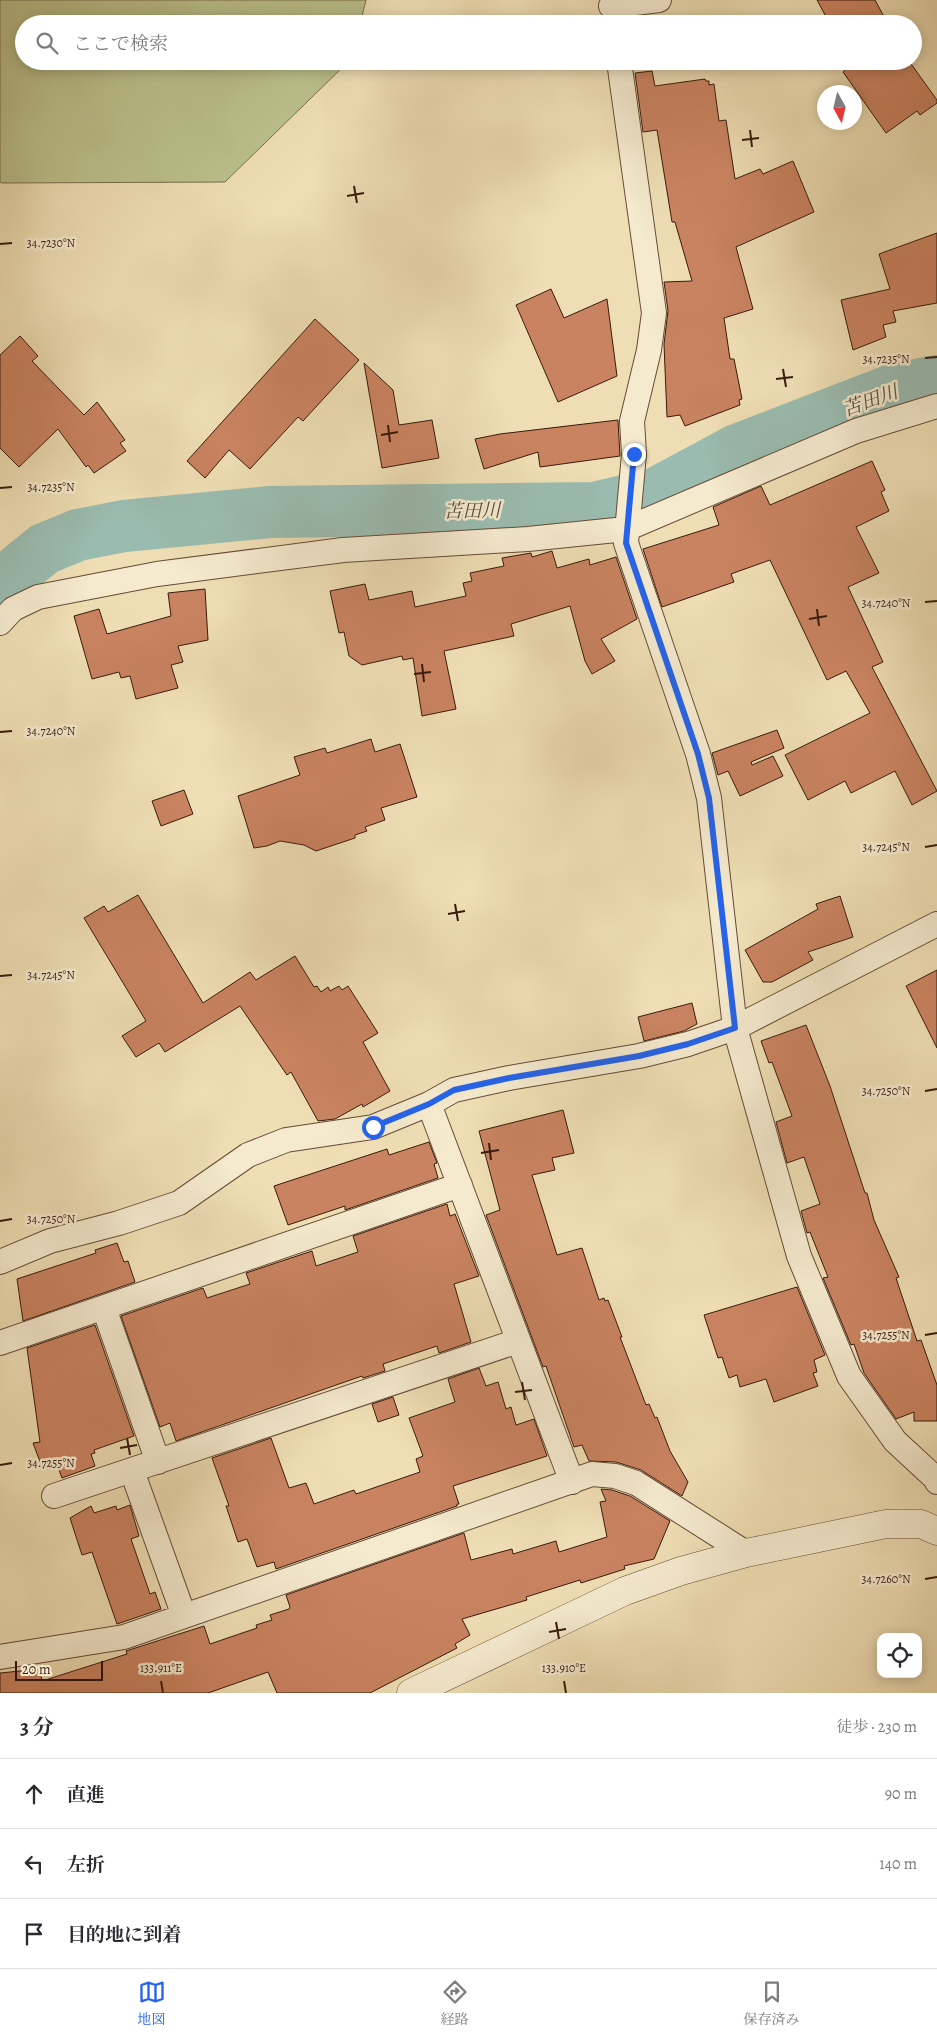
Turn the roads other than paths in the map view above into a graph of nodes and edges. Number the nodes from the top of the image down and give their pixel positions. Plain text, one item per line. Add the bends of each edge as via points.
1 (659, 0) edge
2 (612, 10) edge
3 (620, 70) edge
4 (937, 406) edge
5 (627, 523) junction
6 (0, 623) edge
7 (937, 924) edge
8 (735, 1028) junction
9 (429, 1104) junction
10 (460, 1185) junction
11 (0, 1262) edge
12 (104, 1308) junction
13 (518, 1341) junction
14 (0, 1344) edge
15 (158, 1462) junction
16 (132, 1471) junction
17 (572, 1482) junction
18 (937, 1482) edge
19 (54, 1496) dead end
20 (937, 1531) edge
21 (746, 1553) junction
22 (184, 1616) junction
23 (0, 1657) edge
24 (411, 1693) edge

1 - 2 street
3 - 5 street via 654,313 632,422 634,454
4 - 5 street via 856,430
5 - 6 street via 528,539 343,550 157,574 38,597 13,608
5 - 8 street via 626,543 698,754 709,798
7 - 8 street
8 - 9 street via 639,1056 454,1090
8 - 18 street via 798,1256 849,1376 896,1441
9 - 10 street
9 - 11 street via 373,1127 286,1140 248,1155 179,1203 50,1241
10 - 12 street
10 - 13 street
12 - 14 street
12 - 15 street
13 - 15 street
13 - 17 street
15 - 16 street
16 - 19 street
16 - 22 street
17 - 21 street via 592,1474 615,1476 636,1483
17 - 22 street
20 - 21 street via 921,1524 886,1524
21 - 24 street via 681,1570 625,1591
22 - 23 street via 124,1637

